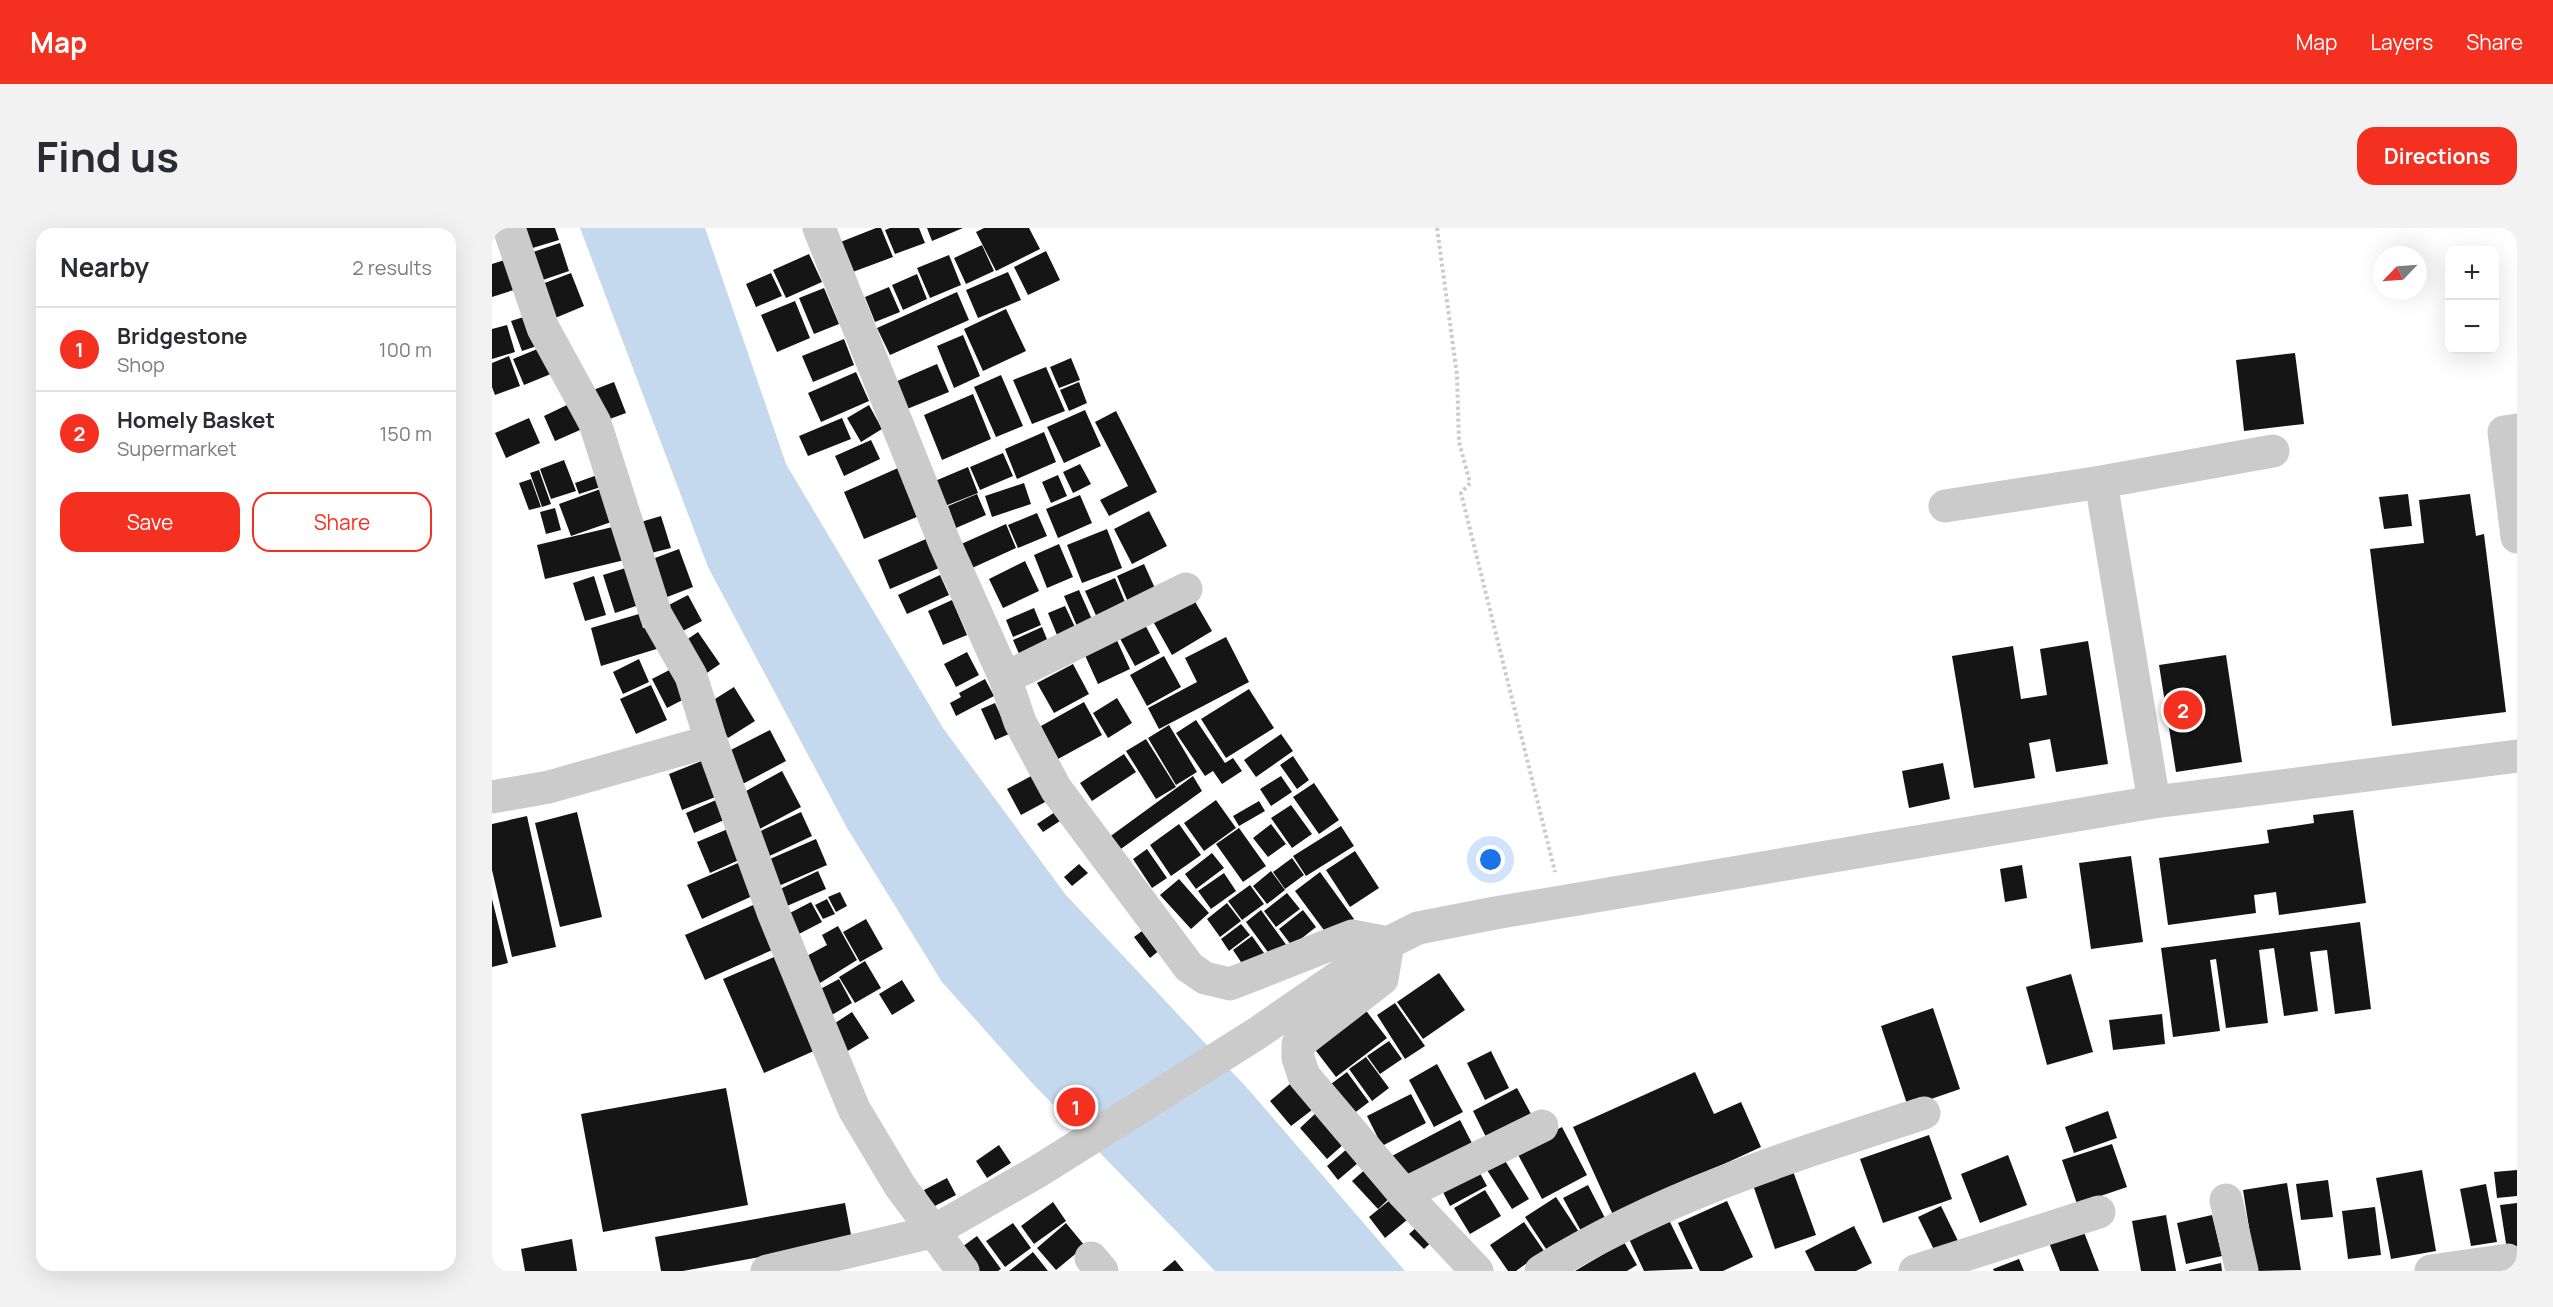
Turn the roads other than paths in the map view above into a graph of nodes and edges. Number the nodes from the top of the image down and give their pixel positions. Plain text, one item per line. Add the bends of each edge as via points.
1 (509, 228) edge
2 (819, 228) edge
3 (2517, 430) edge
4 (2273, 451) dead end
5 (2101, 482) junction
6 (1945, 506) dead end
7 (2517, 537) edge
8 (1186, 589) dead end
9 (1005, 678) junction
10 (711, 741) junction
11 (2517, 756) edge
12 (492, 797) edge
13 (2154, 802) junction
14 (1388, 943) junction
15 (1924, 1113) dead end
16 (1542, 1126) dead end
17 (1404, 1194) junction
18 (2226, 1200) dead end
19 (2100, 1212) dead end
20 (932, 1232) junction
21 (2508, 1260) dead end
22 (767, 1271) edge
23 (963, 1271) edge
24 (1477, 1271) edge
25 (1540, 1271) edge
26 (1916, 1271) edge
27 (2242, 1271) edge
28 (2431, 1271) edge

1 - 10 street via 543,328 595,423 656,615 691,676
2 - 9 street via 945,544
3 - 7 street via 2504,432
4 - 5 street
5 - 6 street
5 - 13 street
8 - 9 street
9 - 14 street via 1020,722 1056,789 1189,967 1205,978 1230,984 1352,936
10 - 12 street via 549,787
10 - 20 street via 773,912 854,1109
11 - 13 street
13 - 14 street via 1418,928
14 - 17 street via 1382,979 1298,1044 1298,1058 1304,1076
14 - 20 street via 1256,1034 1037,1172
15 - 25 street via 1764,1165 1657,1208 1589,1241
16 - 17 street
17 - 24 street
18 - 27 street
19 - 26 street
20 - 22 street
20 - 23 street
21 - 28 street

